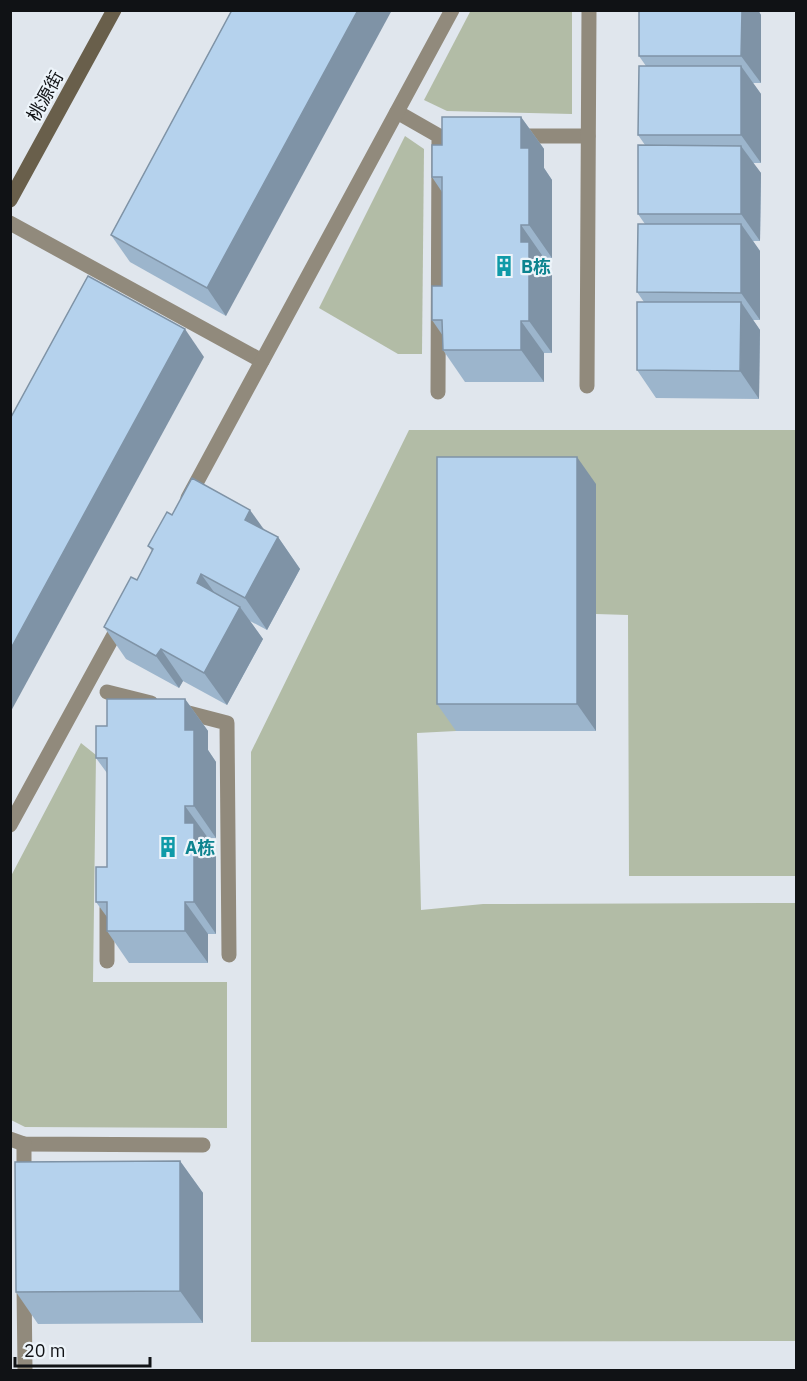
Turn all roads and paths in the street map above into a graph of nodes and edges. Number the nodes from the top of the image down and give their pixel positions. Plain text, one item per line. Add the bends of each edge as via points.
1 (114, 10) edge
2 (452, 10) edge
3 (589, 10) edge
4 (397, 112) junction
5 (496, 136) edge
6 (588, 136) junction
7 (10, 200) edge
8 (10, 223) edge
9 (262, 361) junction
10 (587, 386) dead end
11 (438, 392) dead end
12 (182, 508) edge
13 (127, 610) edge
14 (88, 682) junction
15 (10, 825) edge
16 (107, 891) edge
17 (229, 955) dead end
18 (106, 961) edge
19 (17, 1142) edge
20 (203, 1145) dead end
21 (24, 1202) edge
22 (24, 1272) edge
23 (25, 1371) edge

1 - 7 main road, 桃源街
2 - 4 lane
3 - 6 lane
4 - 9 lane
4 - 11 lane via 445,136
5 - 6 lane
6 - 10 lane
8 - 9 lane
9 - 12 lane
13 - 14 lane
14 - 15 lane
14 - 17 lane via 107,698 227,723
16 - 18 lane
19 - 20 lane
19 - 21 lane
22 - 23 lane

